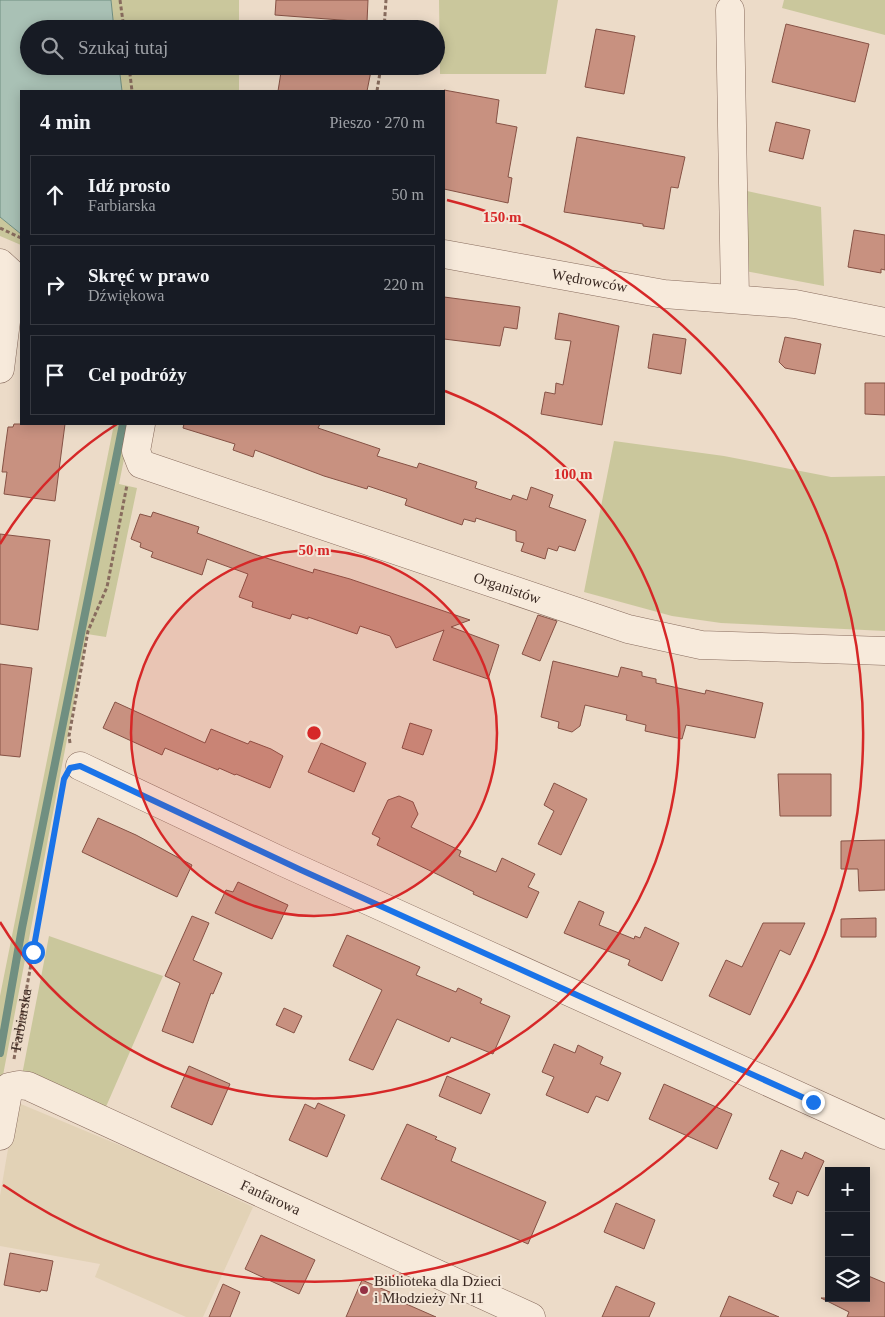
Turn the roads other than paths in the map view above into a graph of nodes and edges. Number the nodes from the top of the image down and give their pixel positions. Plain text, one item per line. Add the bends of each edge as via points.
1 (730, 10) dead end
2 (445, 254) edge
3 (0, 263) edge
4 (735, 298) junction
5 (885, 322) edge
6 (0, 369) edge
7 (141, 425) edge
8 (885, 651) edge
9 (75, 767) road end
10 (885, 1135) edge
11 (0, 1136) edge
12 (531, 1317) edge

1 - 4 street
2 - 4 street, Wędrowców via 664,294
3 - 6 street via 12,274
4 - 5 street, Wędrowców via 795,304
7 - 8 street, Organistów via 136,451 141,464 628,629 701,645
9 - 10 street
11 - 12 street, Fanfarowa via 10,1087 19,1084

